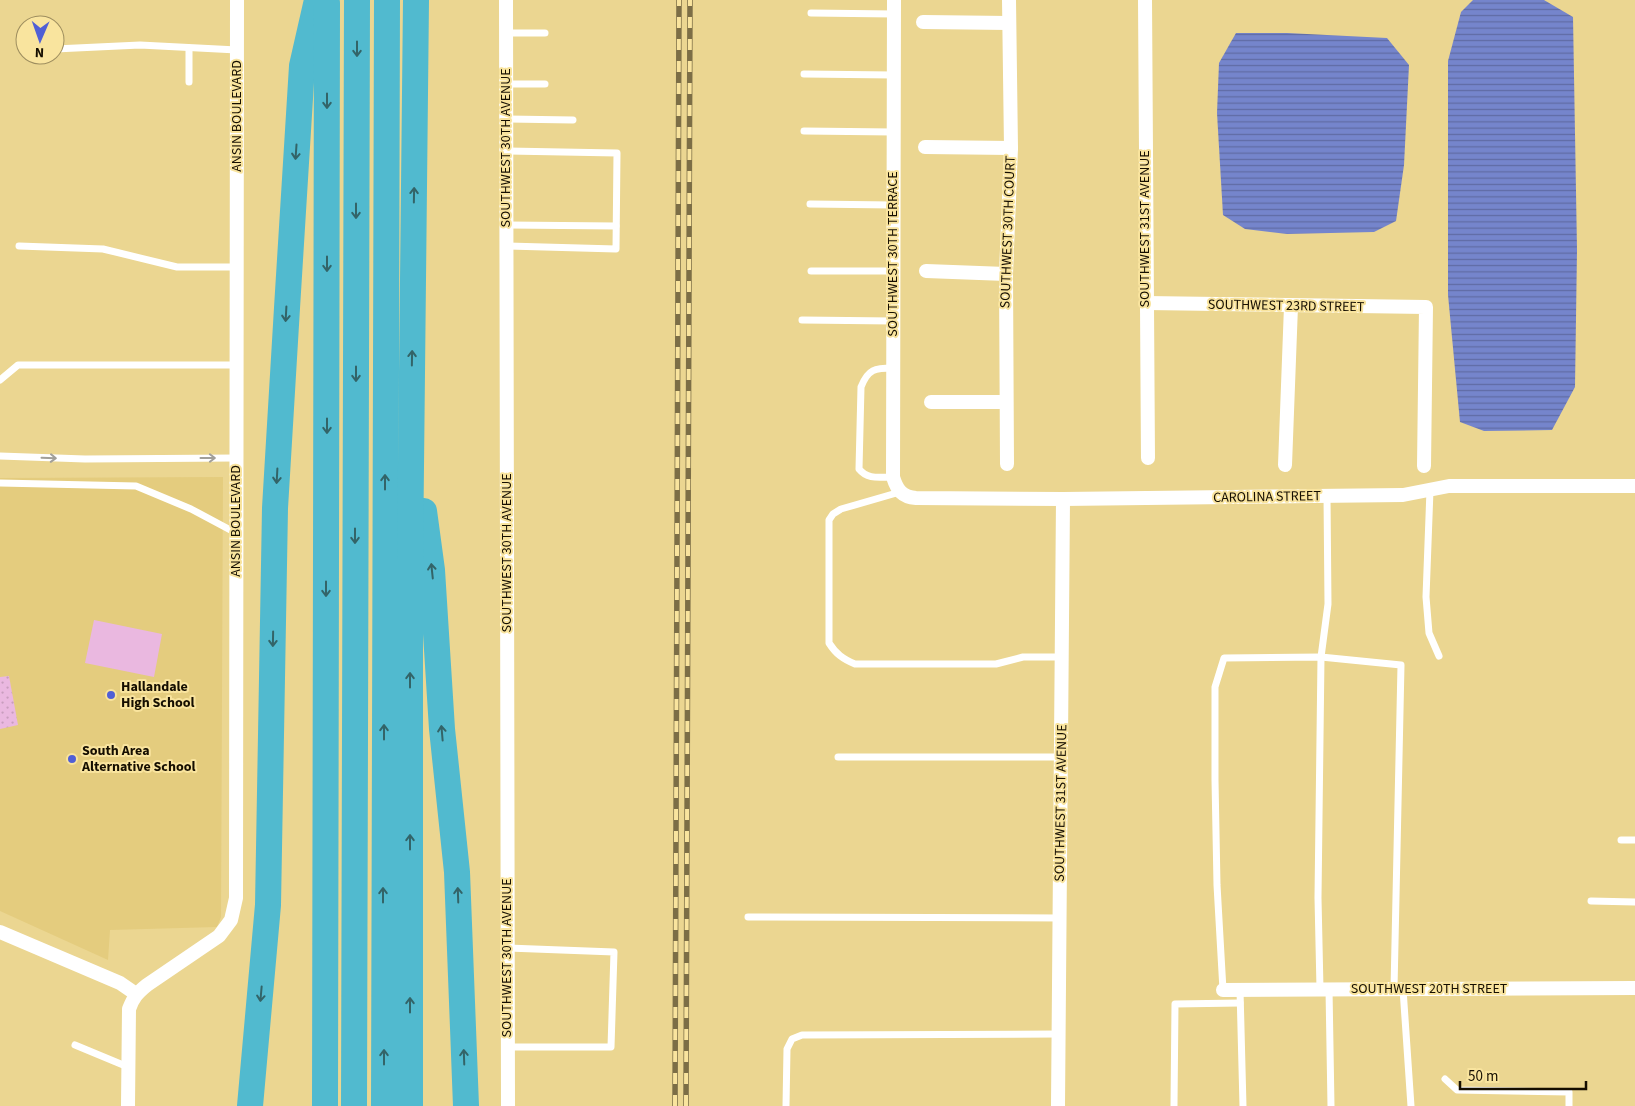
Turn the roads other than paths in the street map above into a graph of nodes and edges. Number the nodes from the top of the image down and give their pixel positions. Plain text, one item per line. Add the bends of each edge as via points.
1 (237, 0) edge
2 (317, 0) edge
3 (327, 0) edge
4 (358, 0) edge
5 (387, 0) edge
6 (506, 0) edge
7 (1009, 0) edge
8 (1145, 0) edge
9 (894, 7) edge
10 (417, 8) edge
11 (811, 13) dead end
12 (923, 22) dead end
13 (1009, 23) junction
14 (506, 33) junction
15 (545, 34) dead end
16 (190, 48) junction
17 (65, 49) edge
18 (237, 50) junction
19 (804, 74) dead end
20 (893, 75) junction
21 (189, 82) dead end
22 (506, 84) junction
23 (545, 84) dead end
24 (506, 120) junction
25 (573, 120) dead end
26 (804, 131) dead end
27 (893, 132) junction
28 (925, 147) dead end
29 (1010, 148) junction
30 (506, 151) junction
31 (810, 204) dead end
32 (893, 205) junction
33 (506, 225) junction
34 (616, 226) junction
35 (20, 246) dead end
36 (506, 246) junction
37 (236, 267) junction
38 (811, 271) dead end
39 (893, 271) junction
40 (926, 271) dead end
41 (1006, 274) junction
42 (1146, 303) junction
43 (1291, 306) junction
44 (802, 320) dead end
45 (893, 321) junction
46 (237, 365) junction
47 (893, 368) junction
48 (0, 380) edge
49 (931, 402) dead end
50 (1006, 402) junction
51 (411, 424) junction
52 (0, 456) edge
53 (236, 458) junction
54 (1148, 458) dead end
55 (1007, 464) dead end
56 (1285, 465) dead end
57 (1424, 466) dead end
58 (893, 477) junction
59 (0, 483) edge
60 (1635, 486) edge
61 (1430, 490) junction
62 (900, 492) junction
63 (1326, 496) junction
64 (1063, 500) junction
65 (236, 533) junction
66 (1439, 656) dead end
67 (1063, 657) junction
68 (1321, 657) junction
69 (1062, 757) junction
70 (838, 758) dead end
71 (1621, 840) dead end
72 (1635, 840) edge
73 (1591, 901) dead end
74 (1635, 902) edge
75 (748, 917) dead end
76 (1060, 918) junction
77 (0, 932) edge
78 (507, 948) junction
79 (1635, 988) edge
80 (1399, 989) junction
81 (1223, 990) joint
82 (1324, 990) junction
83 (136, 994) junction
84 (1240, 997) junction
85 (1059, 1034) junction
86 (75, 1045) dead end
87 (508, 1046) junction
88 (128, 1067) junction
89 (1445, 1079) dead end
90 (128, 1106) edge
91 (250, 1106) edge
92 (325, 1106) edge
93 (354, 1106) edge
94 (384, 1106) edge
95 (410, 1106) edge
96 (466, 1106) edge
97 (508, 1106) edge
98 (786, 1106) edge
99 (1058, 1106) edge
100 (1174, 1106) edge
101 (1243, 1106) edge
102 (1331, 1106) edge
103 (1411, 1106) edge
104 (1569, 1106) edge

1 - 18 street, ANSIN BOULEVARD
2 -> 91 highway via 302,66 287,298 275,508 268,905
3 -> 92 highway
4 -> 93 highway
94 -> 5 highway
6 - 14 street, SOUTHWEST 30TH AVENUE
7 - 13 street, SOUTHWEST 30TH COURT
8 - 42 street, SOUTHWEST 31ST AVENUE
9 - 11 lane
9 - 20 street, SOUTHWEST 30TH TERRACE
51 -> 10 highway
12 - 13 street
13 - 29 street, SOUTHWEST 30TH COURT
14 - 15 lane
14 - 22 street, SOUTHWEST 30TH AVENUE
16 - 17 lane via 140,45
16 - 18 lane
16 - 21 lane
18 - 37 street, ANSIN BOULEVARD
19 - 20 lane
20 - 27 street, SOUTHWEST 30TH TERRACE
22 - 23 lane
22 - 24 street, SOUTHWEST 30TH AVENUE
24 - 25 lane
24 - 30 street, SOUTHWEST 30TH AVENUE
26 - 27 lane
27 - 32 street, SOUTHWEST 30TH TERRACE
28 - 29 street
29 - 41 street, SOUTHWEST 30TH COURT
30 - 33 street, SOUTHWEST 30TH AVENUE
30 - 34 lane via 617,153
31 - 32 lane
32 - 39 street, SOUTHWEST 30TH TERRACE
33 - 34 lane
33 - 36 street, SOUTHWEST 30TH AVENUE
34 - 36 lane via 616,249
35 - 37 lane via 103,249 177,266
36 - 78 street, SOUTHWEST 30TH AVENUE
37 - 46 street, ANSIN BOULEVARD
38 - 39 lane
39 - 45 street, SOUTHWEST 30TH TERRACE
40 - 41 street
41 - 50 street, SOUTHWEST 30TH COURT
42 - 43 street, SOUTHWEST 23RD STREET
42 - 54 street, SOUTHWEST 31ST AVENUE
43 - 56 street
43 - 57 street, SOUTHWEST 23RD STREET via 1426,307
44 - 45 lane
45 - 47 street, SOUTHWEST 30TH TERRACE
46 - 48 lane via 18,365
46 - 53 street, ANSIN BOULEVARD
47 - 58 street, SOUTHWEST 30TH TERRACE
47 - 58 lane via 877,368 864,378 859,468 864,475
49 - 50 street
50 - 55 street, SOUTHWEST 30TH COURT
95 -> 51 highway
96 -> 51 highway via 457,872 442,728 432,570
52 -> 53 lane
53 - 65 street, ANSIN BOULEVARD
58 - 62 street, SOUTHWEST 30TH TERRACE
59 - 65 lane via 136,486 191,509
60 - 61 street, CAROLINA STREET via 1449,486
61 - 63 street, CAROLINA STREET via 1403,495
61 - 66 lane via 1426,597 1428,633
62 - 64 street, CAROLINA STREET via 916,498
62 - 67 lane via 841,509 829,520 829,643 835,652 855,664 996,664 1023,657
63 - 64 street, CAROLINA STREET
63 - 68 lane via 1328,604
64 - 67 street, SOUTHWEST 31ST AVENUE
65 - 83 street, ANSIN BOULEVARD via 236,898 231,920 220,936
67 - 69 street, SOUTHWEST 31ST AVENUE
68 - 80 lane via 1401,665
68 - 81 lane via 1224,658 1215,688 1217,885
68 - 82 lane via 1318,898
69 - 70 lane
69 - 76 street, SOUTHWEST 31ST AVENUE
71 - 72 lane
73 - 74 lane
75 - 76 lane
76 - 85 street, SOUTHWEST 31ST AVENUE
77 - 83 street via 120,982
78 - 87 street, SOUTHWEST 30TH AVENUE
78 - 87 lane via 614,952 611,1047
79 - 80 street, SOUTHWEST 20TH STREET via 1444,992
80 - 82 street, SOUTHWEST 20TH STREET
80 - 103 lane
81 - 84 street, SOUTHWEST 20TH STREET
82 - 84 street, SOUTHWEST 20TH STREET
82 - 102 lane
83 - 88 street via 129,1009
84 - 100 lane via 1175,1004
84 - 101 lane
85 - 98 lane via 802,1035 792,1039 787,1049
85 - 99 street, SOUTHWEST 31ST AVENUE
86 - 88 lane
87 - 97 street, SOUTHWEST 30TH AVENUE
88 - 90 street
89 - 104 lane via 1457,1090 1569,1092

